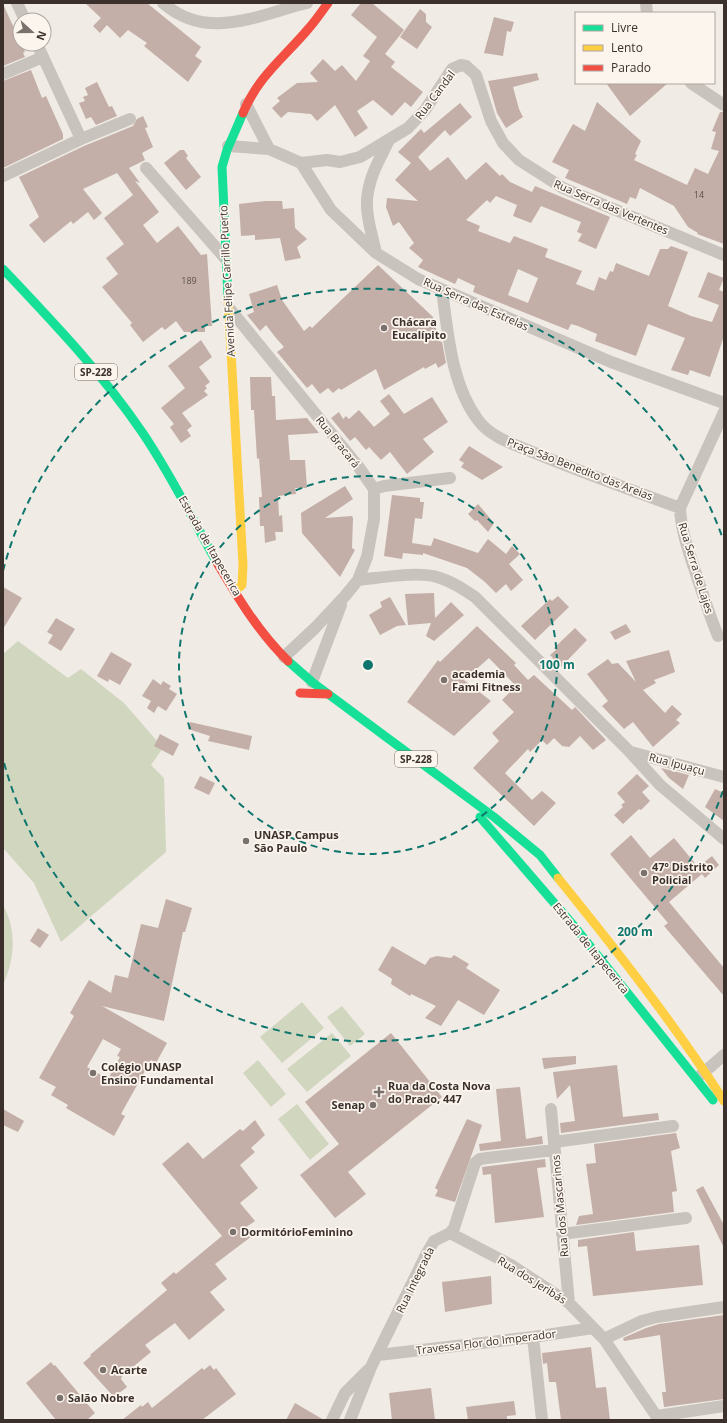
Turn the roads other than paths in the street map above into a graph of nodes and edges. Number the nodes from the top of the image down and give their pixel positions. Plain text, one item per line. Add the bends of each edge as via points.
1 (162, 3) edge
2 (307, 3) edge
3 (328, 3) edge
4 (41, 52) edge
5 (43, 57) junction
6 (3, 74) edge
7 (478, 81) joint
8 (692, 84) edge
9 (246, 104) junction
10 (724, 104) edge
11 (130, 119) dead end
12 (81, 139) junction
13 (389, 140) junction
14 (228, 146) junction
15 (269, 149) junction
16 (301, 163) junction
17 (146, 168) dead end
18 (3, 176) edge
19 (376, 253) junction
20 (724, 255) edge
21 (224, 258) junction
22 (3, 269) edge
23 (442, 290) junction
24 (229, 308) junction
25 (724, 403) edge
26 (724, 412) edge
27 (450, 478) dead end
28 (374, 489) junction
29 (680, 508) junction
30 (358, 580) junction
31 (236, 590) junction
32 (345, 596) junction
33 (718, 636) dead end
34 (284, 657) junction
35 (312, 682) junction
36 (300, 693) dead end
37 (328, 694) junction
38 (629, 751) junction
39 (724, 777) edge
40 (454, 787) junction
41 (724, 839) edge
42 (724, 1055) edge
43 (706, 1072) junction
44 (696, 1080) junction
45 (724, 1102) edge
46 (551, 1109) dead end
47 (724, 1112) edge
48 (673, 1126) dead end
49 (554, 1146) junction
50 (686, 1218) dead end
51 (450, 1233) junction
52 (562, 1234) junction
53 (569, 1303) junction
54 (724, 1307) edge
55 (593, 1328) junction
56 (533, 1337) junction
57 (604, 1339) junction
58 (378, 1355) junction
59 (371, 1367) junction
60 (724, 1406) edge
61 (658, 1418) edge
62 (332, 1420) edge
63 (350, 1420) edge
64 (542, 1420) edge

1 - 2 street via 191,19 230,24
3 - 9 main road, Avenida Felipe Carrillo Puerto via 309,28 262,78
4 - 5 street
5 - 6 street
5 - 12 street
7 - 13 street, Rua Candal via 472,70 466,66 461,65 452,69 425,110 408,128
7 - 20 street, Rua Serra das Vertentes via 491,121 503,143 519,160 563,188
8 - 10 street
9 - 14 main road, Avenida Felipe Carrillo Puerto
9 - 15 street
11 - 12 street
12 - 18 street
13 - 16 street, Rua Candal via 360,157 340,162 327,160
13 - 19 street via 373,172 368,192 367,204
14 - 15 street
14 - 21 main road, Avenida Felipe Carrillo Puerto via 222,168
15 - 16 street
16 - 19 street, Rua Serra das Estrelas via 331,210
17 - 21 street
19 - 23 street, Rua Serra das Estrelas via 400,270
21 - 24 main road, Avenida Felipe Carrillo Puerto
22 - 31 main road, Estrada de Itapecerica / SP-228 via 89,362 124,408 159,458
23 - 25 street, Rua Serra das Estrelas via 611,362
23 - 29 street, Praça São Benedito das Areias via 453,361 460,383 478,420 487,431 568,467
24 - 28 street, Rua Bracará
24 - 31 main road, Avenida Felipe Carrillo Puerto via 243,565 242,585
26 - 29 street, Rua Serra de Lajes
27 - 28 street
28 - 30 street via 372,536
29 - 33 street, Rua Serra de Lajes via 687,548
30 - 32 street
30 - 38 street via 423,574 436,576 461,588 475,597
31 - 34 main road, Estrada de Itapecerica / SP-228 via 253,618
32 - 34 street
32 - 35 street
34 - 35 main road, Estrada de Itapecerica / SP-228
35 - 37 main road, Estrada de Itapecerica / SP-228
36 - 37 main road
37 - 40 main road, Estrada de Itapecerica / SP-228
38 - 39 street, Rua Ipuaçu
38 - 41 street via 668,792
40 - 43 main road, Estrada de Itapecerica / SP-228 via 540,855 640,979
40 - 44 main road, Estrada de Itapecerica / SP-228 via 544,890
42 - 43 street
43 - 44 street
43 - 45 main road, Estrada de Itapecerica / SP-228
44 - 47 main road, Estrada de Itapecerica / SP-228
46 - 49 street, Rua dos Mascarinos
48 - 49 street
49 - 51 street via 480,1159 475,1163 456,1224
49 - 52 street, Rua dos Mascarinos
50 - 52 street
51 - 53 street, Rua dos Jeribás via 511,1265
51 - 58 street, Rua Integrada via 434,1241
52 - 53 street, Rua dos Mascarinos
53 - 55 street, Rua dos Jeribás
54 - 57 street via 657,1317
55 - 56 street, Travessa Flor do Imperador
55 - 57 street, Rua dos Jeribás
56 - 58 street, Travessa Flor do Imperador
56 - 64 street
57 - 61 street, Rua dos Jeribás
58 - 59 street, Rua Integrada
59 - 62 street, Rua Integrada via 345,1393
59 - 63 street, Rua Integrada
60 - 61 street

